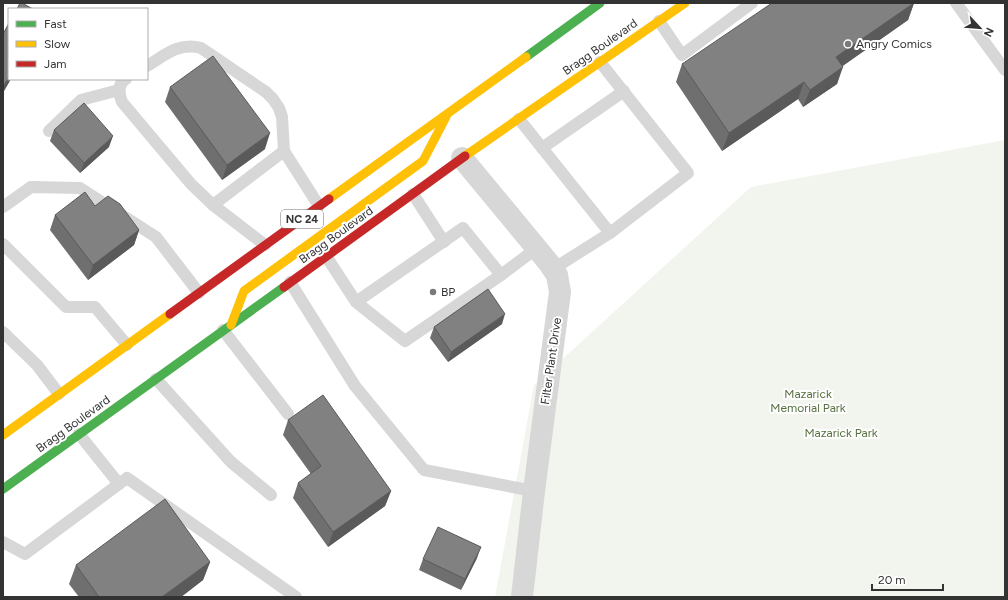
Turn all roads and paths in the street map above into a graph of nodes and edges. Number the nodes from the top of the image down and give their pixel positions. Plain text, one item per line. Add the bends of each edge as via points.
1 (600, 3) edge
2 (685, 3) edge
3 (752, 3) edge
4 (956, 3) edge
5 (659, 21) junction
6 (600, 62) junction
7 (148, 65) edge
8 (1005, 70) edge
9 (124, 80) edge
10 (119, 90) junction
11 (624, 91) junction
12 (449, 112) junction
13 (518, 119) junction
14 (49, 131) dead end
15 (542, 148) junction
16 (284, 151) junction
17 (462, 158) junction
18 (413, 194) junction
19 (213, 204) junction
20 (319, 206) junction
21 (3, 207) edge
22 (610, 233) junction
23 (444, 242) junction
24 (3, 244) edge
25 (265, 246) junction
26 (537, 248) junction
27 (326, 256) junction
28 (553, 269) junction
29 (501, 275) junction
30 (290, 282) junction
31 (199, 294) junction
32 (356, 302) junction
33 (227, 328) junction
34 (3, 332) edge
35 (127, 345) junction
36 (156, 379) junction
37 (59, 394) junction
38 (288, 414) dead end
39 (79, 434) junction
40 (3, 435) edge
41 (119, 484) junction
42 (3, 489) edge
43 (534, 490) junction
44 (271, 495) dead end
45 (3, 542) edge
46 (296, 597) edge
47 (522, 597) edge

1 - 12 main road, NC 24
2 - 5 main road, Bragg Boulevard
3 - 5 lane via 682,55
4 - 8 lane
5 - 6 main road, Bragg Boulevard
6 - 11 lane
6 - 13 main road, Bragg Boulevard
7 - 16 lane via 182,46 193,45 201,48 273,99 282,117
9 - 10 lane
10 - 14 lane via 81,100
10 - 19 lane via 122,102 191,184
11 - 15 lane
11 - 22 lane via 688,173
12 - 20 main road, NC 24
12 - 33 main road via 423,161 244,291
13 - 15 lane
13 - 17 main road, Bragg Boulevard
15 - 22 lane
16 - 19 lane
16 - 20 lane
17 - 18 main road, Bragg Boulevard
17 - 26 street, Filter Plant Drive
18 - 23 lane
18 - 27 main road, Bragg Boulevard
19 - 25 lane
20 - 25 main road, NC 24
21 - 31 lane via 31,187 80,188 156,237
22 - 28 lane
23 - 29 lane via 464,228
23 - 32 lane
24 - 35 lane via 66,307 96,307
25 - 31 main road, NC 24
26 - 28 street, Filter Plant Drive
26 - 29 lane
27 - 30 main road, Bragg Boulevard
27 - 32 lane
28 - 43 street, Filter Plant Drive via 557,275 560,292
29 - 32 lane via 404,341
30 - 33 main road, Bragg Boulevard
30 - 43 lane via 355,386 424,470
31 - 35 main road, NC 24
33 - 36 main road, Bragg Boulevard
33 - 38 lane
34 - 37 lane via 37,365
35 - 37 main road, NC 24
36 - 39 main road, Bragg Boulevard
36 - 44 lane via 231,462
37 - 40 main road, NC 24
39 - 41 lane
39 - 42 main road, Bragg Boulevard
41 - 45 lane via 25,554
41 - 46 lane via 127,478
43 - 47 street, Filter Plant Drive

